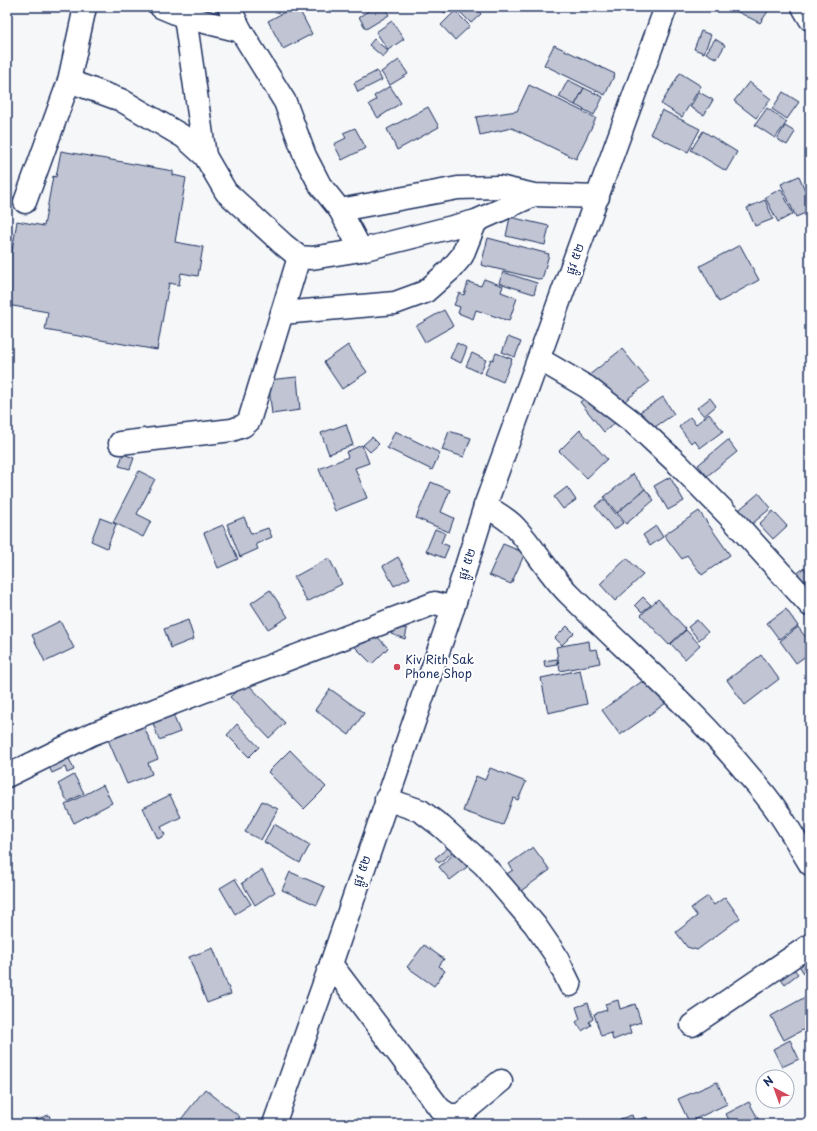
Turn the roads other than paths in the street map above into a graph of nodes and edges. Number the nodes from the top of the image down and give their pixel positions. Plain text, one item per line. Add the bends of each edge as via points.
1 (85, 7) edge
2 (161, 7) edge
3 (228, 7) edge
4 (666, 7) edge
5 (803, 7) edge
6 (185, 17) junction
7 (810, 19) edge
8 (241, 31) junction
9 (69, 81) junction
10 (204, 156) junction
11 (534, 195) junction
12 (598, 197) junction
13 (25, 202) dead end
14 (340, 210) junction
15 (476, 221) junction
16 (361, 250) junction
17 (299, 256) junction
18 (282, 314) junction
19 (539, 359) junction
20 (120, 443) dead end
21 (485, 506) junction
22 (810, 606) edge
23 (453, 608) junction
24 (7, 776) edge
25 (386, 799) junction
26 (810, 864) edge
27 (810, 945) edge
28 (331, 964) junction
29 (570, 985) dead end
30 (692, 1025) dead end
31 (501, 1081) dead end
32 (274, 1124) edge

1 - 9 street
2 - 6 street
3 - 8 street
4 - 12 street, ផ្លូវ ៥២
5 - 7 street
6 - 8 street
6 - 10 street
8 - 14 street via 285,102 305,156 320,185
9 - 10 street via 121,100 184,137
9 - 13 street
10 - 17 street via 226,192
11 - 12 street
11 - 14 street via 499,188 458,188
11 - 15 street
12 - 19 street, ផ្លូវ ៥២
14 - 16 street
15 - 16 street
15 - 18 street via 462,256 425,292 395,303
16 - 17 street via 312,258
17 - 18 street
18 - 20 street via 249,420 243,426 232,430
19 - 21 street, ផ្លូវ ៥២
19 - 22 street via 587,387 634,424 678,464 732,519
21 - 23 street, ផ្លូវ ៥២
21 - 26 street via 514,525 563,588 720,742 780,815
23 - 24 street via 435,603 427,606 92,734
23 - 25 street, ផ្លូវ ៥២
25 - 28 street, ផ្លូវ ៥២
25 - 29 street via 421,811 484,865 556,954
27 - 30 street
28 - 31 street via 440,1108 449,1115 460,1115
28 - 32 street, ផ្លូវ ៥២

